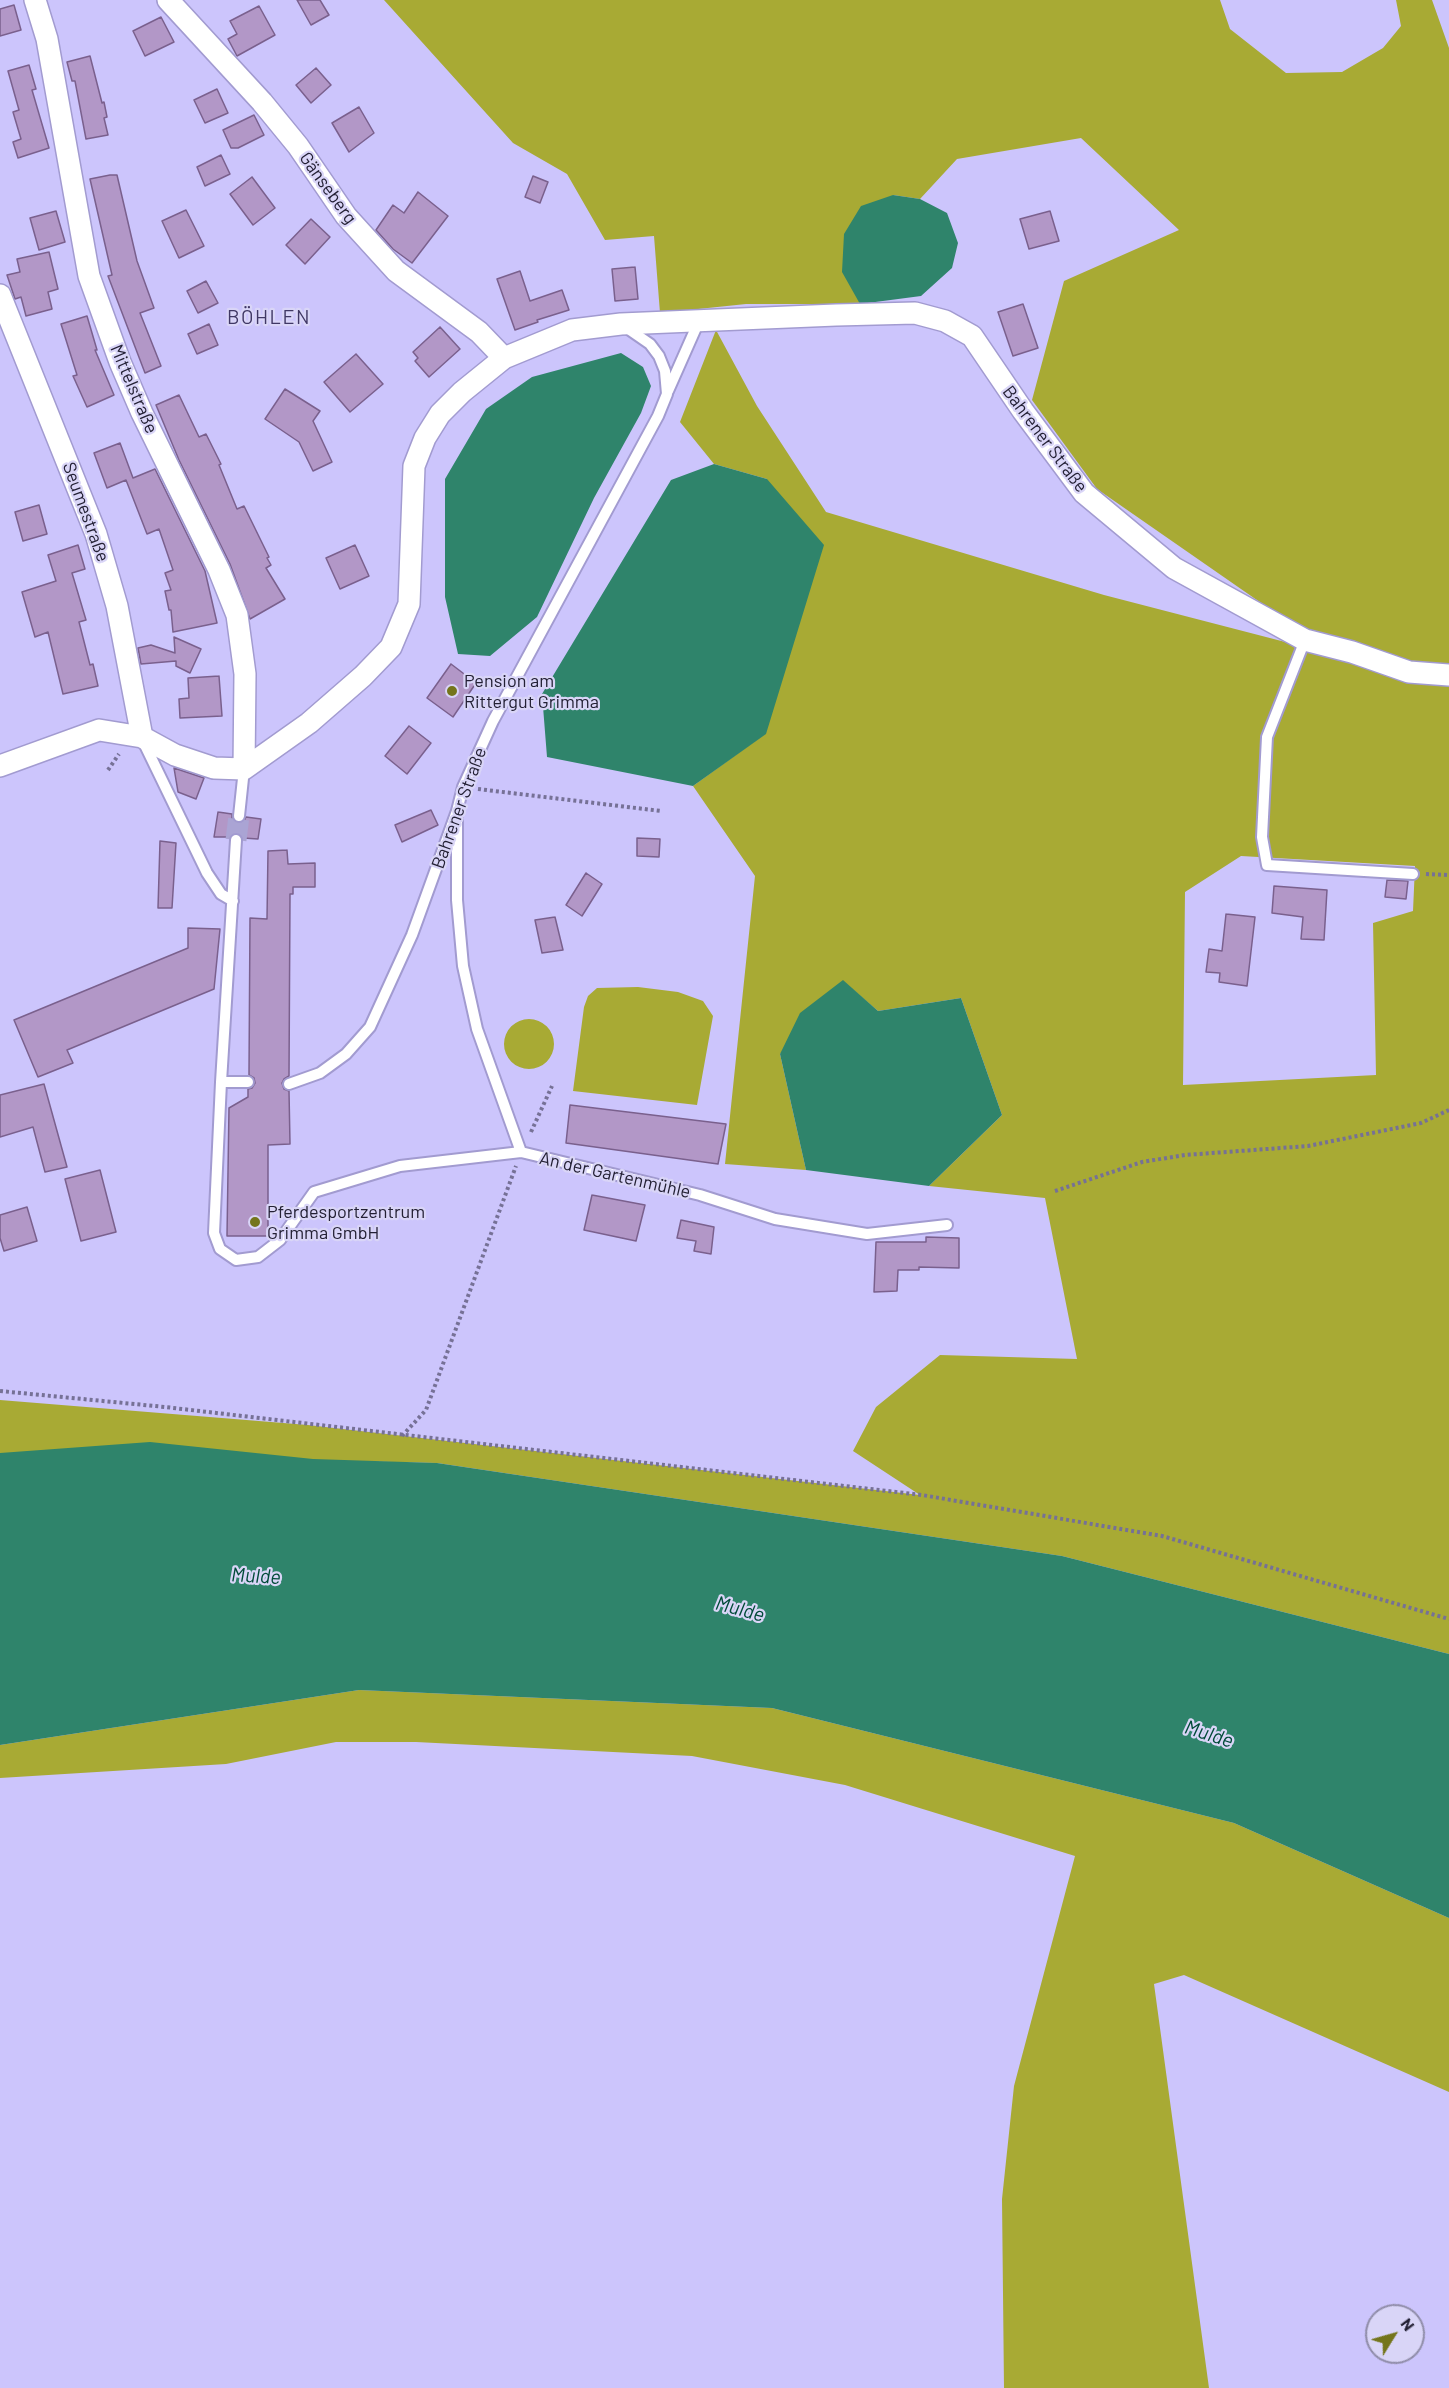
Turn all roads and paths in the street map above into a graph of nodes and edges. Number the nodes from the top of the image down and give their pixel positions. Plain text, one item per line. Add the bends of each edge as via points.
1 (35, 0) edge
2 (168, 0) edge
3 (0, 295) edge
4 (699, 321) junction
5 (621, 324) junction
6 (504, 358) junction
7 (667, 394) junction
8 (1305, 640) junction
9 (1449, 675) edge
10 (142, 737) junction
11 (0, 766) edge
12 (244, 769) junction
13 (463, 787) junction
14 (457, 811) junction
15 (661, 811) dead end
16 (239, 816) tunnel mouth
17 (236, 840) tunnel mouth
18 (1413, 874) joint
19 (1449, 875) edge
20 (233, 901) junction
21 (221, 1082) junction
22 (248, 1082) dead end
23 (289, 1084) dead end
24 (552, 1086) dead end
25 (1449, 1110) edge
26 (521, 1152) junction
27 (1055, 1191) dead end
28 (947, 1225) dead end
29 (0, 1390) edge
30 (402, 1436) junction
31 (1449, 1619) edge

1 - 12 street, Mittelstraße via 47,39 90,276 142,413 237,615 245,674
2 - 6 street, Gänseberg via 262,102 346,216 396,271 479,332
3 - 10 street, Seumestraße via 96,534 117,606
4 - 5 street, Bahrener Straße
4 - 7 lane, Bahrener Straße
4 - 8 street, Bahrener Straße via 915,313 945,321 972,336 1084,493 1174,568
5 - 6 street, Bahrener Straße via 572,330
5 - 7 lane via 650,344 659,356
6 - 12 street, Bahrener Straße via 440,414 414,466 409,604 391,647 309,723
7 - 13 lane, Bahrener Straße via 493,721
8 - 9 street, Bahrener Straße via 1409,672
8 - 18 lane via 1267,737 1262,837 1267,865
10 - 11 street via 99,730
10 - 12 street via 214,768
10 - 20 lane via 207,873 221,894
12 - 16 lane
13 - 14 lane, Bahrener Straße
13 - 15 path
14 - 23 lane, Bahrener Straße via 412,935 370,1027 346,1054 320,1073
14 - 26 lane, An der Gartenmühle via 457,900 463,966 477,1029
17 - 20 lane
18 - 19 path
20 - 21 lane
21 - 22 lane
21 - 26 lane via 214,1233 220,1249 236,1260 258,1257 280,1240 314,1192 400,1166
24 - 26 path
25 - 27 path via 1421,1123 1308,1146 1142,1162
26 - 28 lane, An der Gartenmühle via 700,1195 775,1219 867,1234
26 - 30 path via 426,1410
29 - 30 path
30 - 31 path via 922,1495 1162,1536

